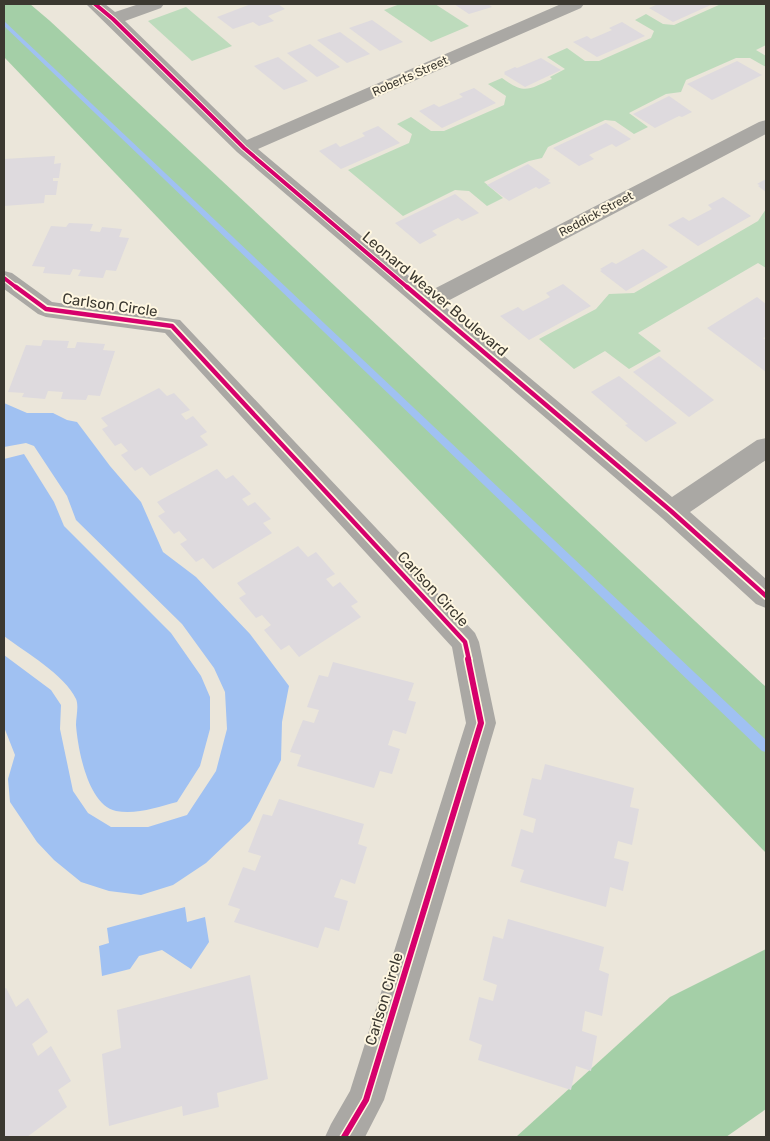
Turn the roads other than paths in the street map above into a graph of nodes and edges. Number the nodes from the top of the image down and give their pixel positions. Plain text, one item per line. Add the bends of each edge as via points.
1 (95, 4) edge
2 (155, 4) edge
3 (575, 4) edge
4 (113, 19) junction
5 (766, 126) edge
6 (244, 148) junction
7 (4, 278) edge
8 (426, 303) junction
9 (766, 447) edge
10 (671, 511) junction
11 (766, 596) edge
12 (344, 1137) edge

1 - 4 street, Leonard Weaver Boulevard
2 - 4 street
3 - 6 street, Roberts Street
4 - 6 street, Leonard Weaver Boulevard
5 - 8 street, Reddick Street
6 - 8 street, Leonard Weaver Boulevard
7 - 12 street, Carlson Circle via 46,309 172,326 466,642 481,723 366,1100
8 - 10 street, Leonard Weaver Boulevard
9 - 10 street
10 - 11 street, Leonard Weaver Boulevard

